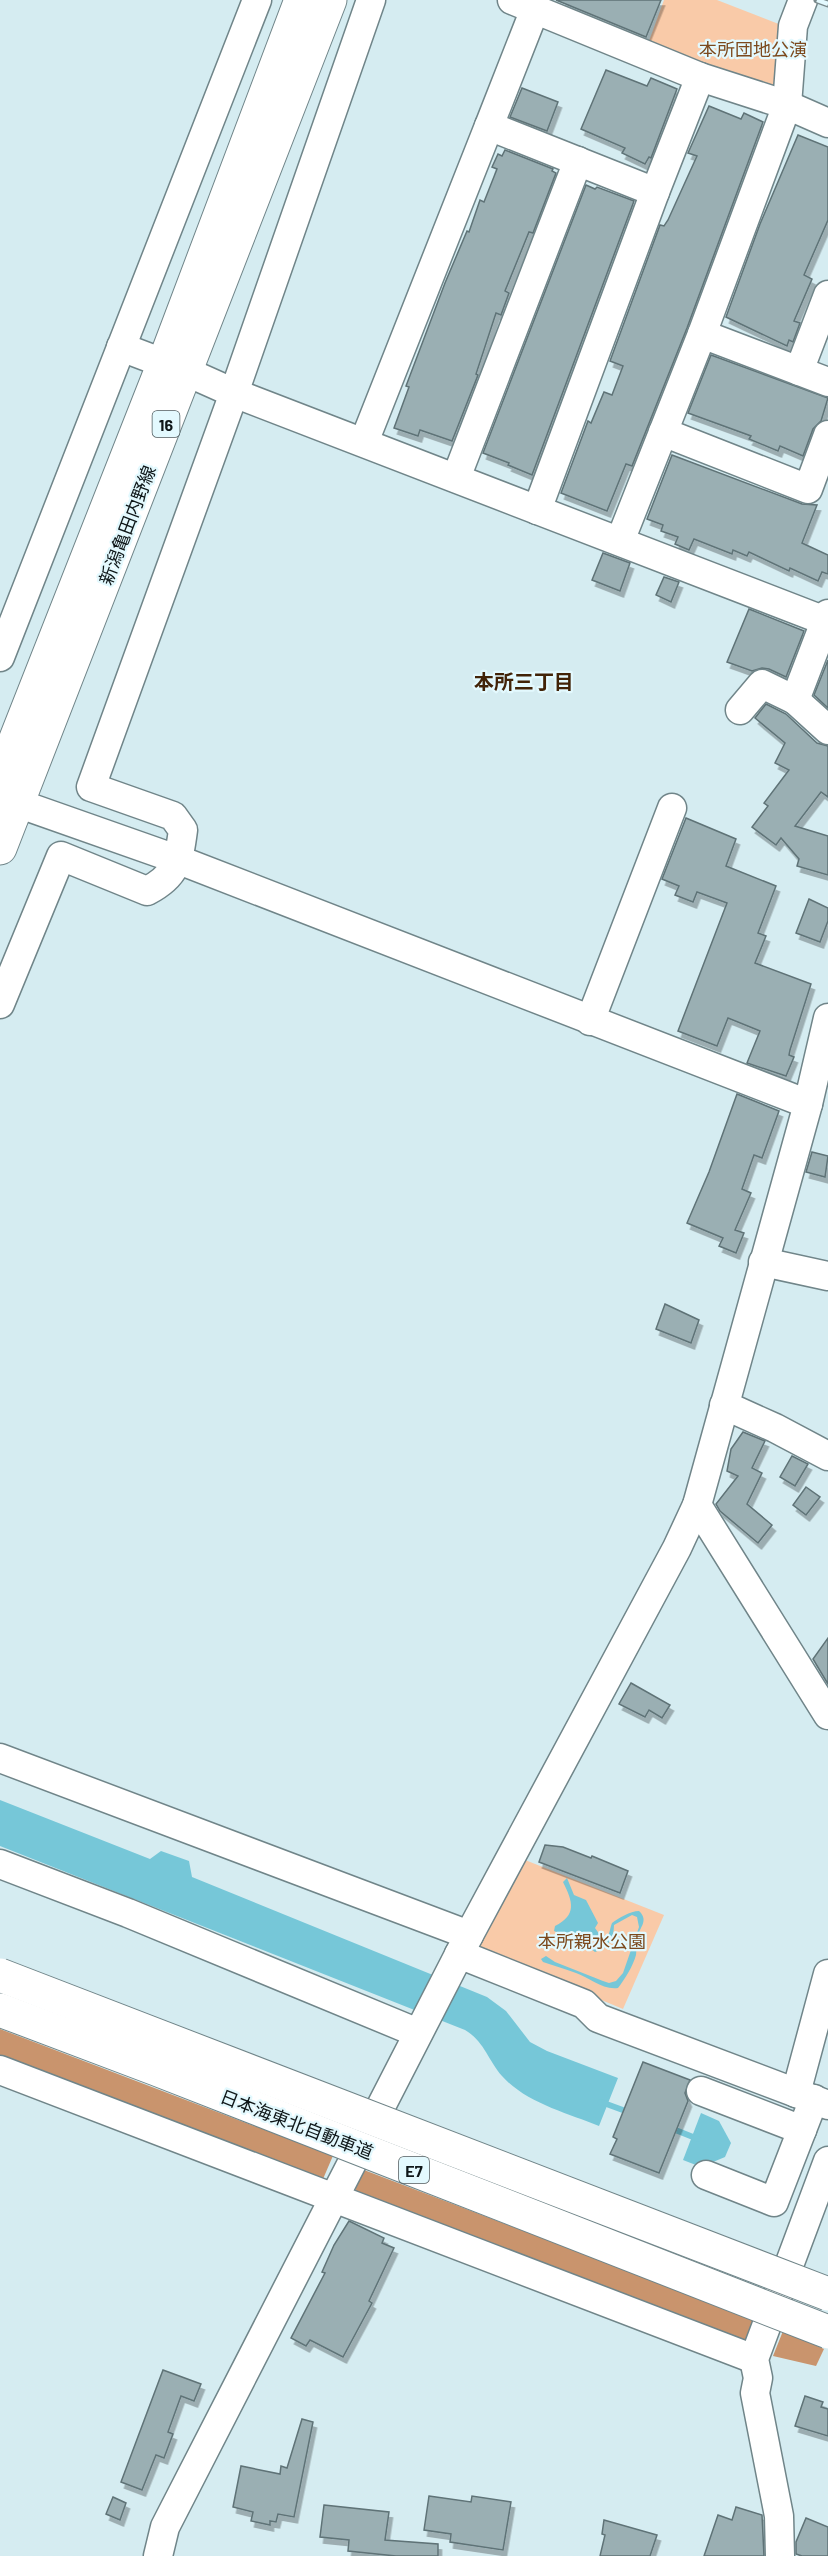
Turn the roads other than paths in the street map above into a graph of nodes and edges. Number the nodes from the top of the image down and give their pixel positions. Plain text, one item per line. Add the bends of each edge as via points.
1 (257, 0) edge
2 (300, 0) edge
3 (330, 0) edge
4 (371, 0) edge
5 (802, 0) edge
6 (523, 4) edge
7 (700, 76) junction
8 (787, 105) junction
9 (828, 123) edge
10 (489, 126) junction
11 (578, 161) junction
12 (655, 192) junction
13 (828, 296) edge
14 (702, 334) junction
15 (121, 347) junction
16 (176, 367) junction
17 (799, 371) junction
18 (828, 382) edge
19 (234, 393) junction
20 (663, 432) junction
21 (828, 435) edge
22 (364, 442) junction
23 (456, 478) junction
24 (537, 510) junction
25 (620, 541) junction
26 (827, 619) edge
27 (0, 657) edge
28 (795, 700) junction
29 (740, 710) dead end
30 (828, 730) edge
31 (6, 793) edge
32 (672, 808) dead end
33 (0, 848) edge
34 (179, 860) junction
35 (0, 1004) edge
36 (828, 1018) edge
37 (590, 1020) junction
38 (808, 1104) junction
39 (763, 1262) junction
40 (828, 1276) edge
41 (724, 1405) junction
42 (828, 1456) edge
43 (697, 1505) junction
44 (828, 1715) edge
45 (0, 1758) edge
46 (0, 1864) edge
47 (464, 1944) junction
48 (828, 1974) edge
49 (0, 1975) edge
50 (0, 2010) edge
51 (418, 2033) junction
52 (0, 2070) edge
53 (701, 2091) dead end
54 (813, 2099) edge
55 (802, 2130) junction
56 (828, 2161) edge
57 (706, 2175) dead end
58 (333, 2200) junction
59 (828, 2294) edge
60 (828, 2332) edge
61 (754, 2359) junction
62 (158, 2556) edge
63 (780, 2556) edge

1 - 15 street
2 - 16 main road, 新潟亀田内野線 / 16
3 - 16 main road, 新潟亀田内野線 / 16
4 - 19 street
5 - 8 street via 793,26
6 - 7 street
6 - 10 street
7 - 8 street
7 - 12 street
8 - 9 street
8 - 14 street
10 - 11 street
10 - 22 street
11 - 12 street
11 - 23 street
12 - 24 street
13 - 17 street
14 - 17 street
14 - 20 street
15 - 16 street
15 - 27 street
16 - 19 street
16 - 31 main road, 新潟亀田内野線 / 16
17 - 18 street
19 - 22 street
19 - 34 street via 91,787 173,816 183,830
20 - 21 street via 808,489
20 - 25 street
22 - 23 street
23 - 24 street
24 - 25 street
25 - 26 street
26 - 28 street
28 - 29 street via 762,684
28 - 30 street
31 - 33 main road, 新潟亀田内野線 / 16
31 - 34 street
32 - 37 street
34 - 35 street via 161,884 147,891 61,856
34 - 37 street
36 - 38 street
37 - 38 street
38 - 39 street
39 - 40 street
39 - 41 street
41 - 42 street
41 - 43 street
43 - 44 street
43 - 47 street via 678,1548
45 - 47 street
46 - 51 street
47 - 51 street
47 - 54 street via 584,2004 598,2018
48 - 54 street
49 - 59 main road, 日本海東北自動車道 / E7, bridge
50 - 60 main road, 日本海東北自動車道 / E7, bridge
51 - 58 street
52 - 58 street
53 - 55 street
54 - 55 street
55 - 57 street via 774,2202
56 - 61 street
58 - 61 street
58 - 62 street via 165,2527
61 - 63 street via 758,2378 755,2393 779,2516

